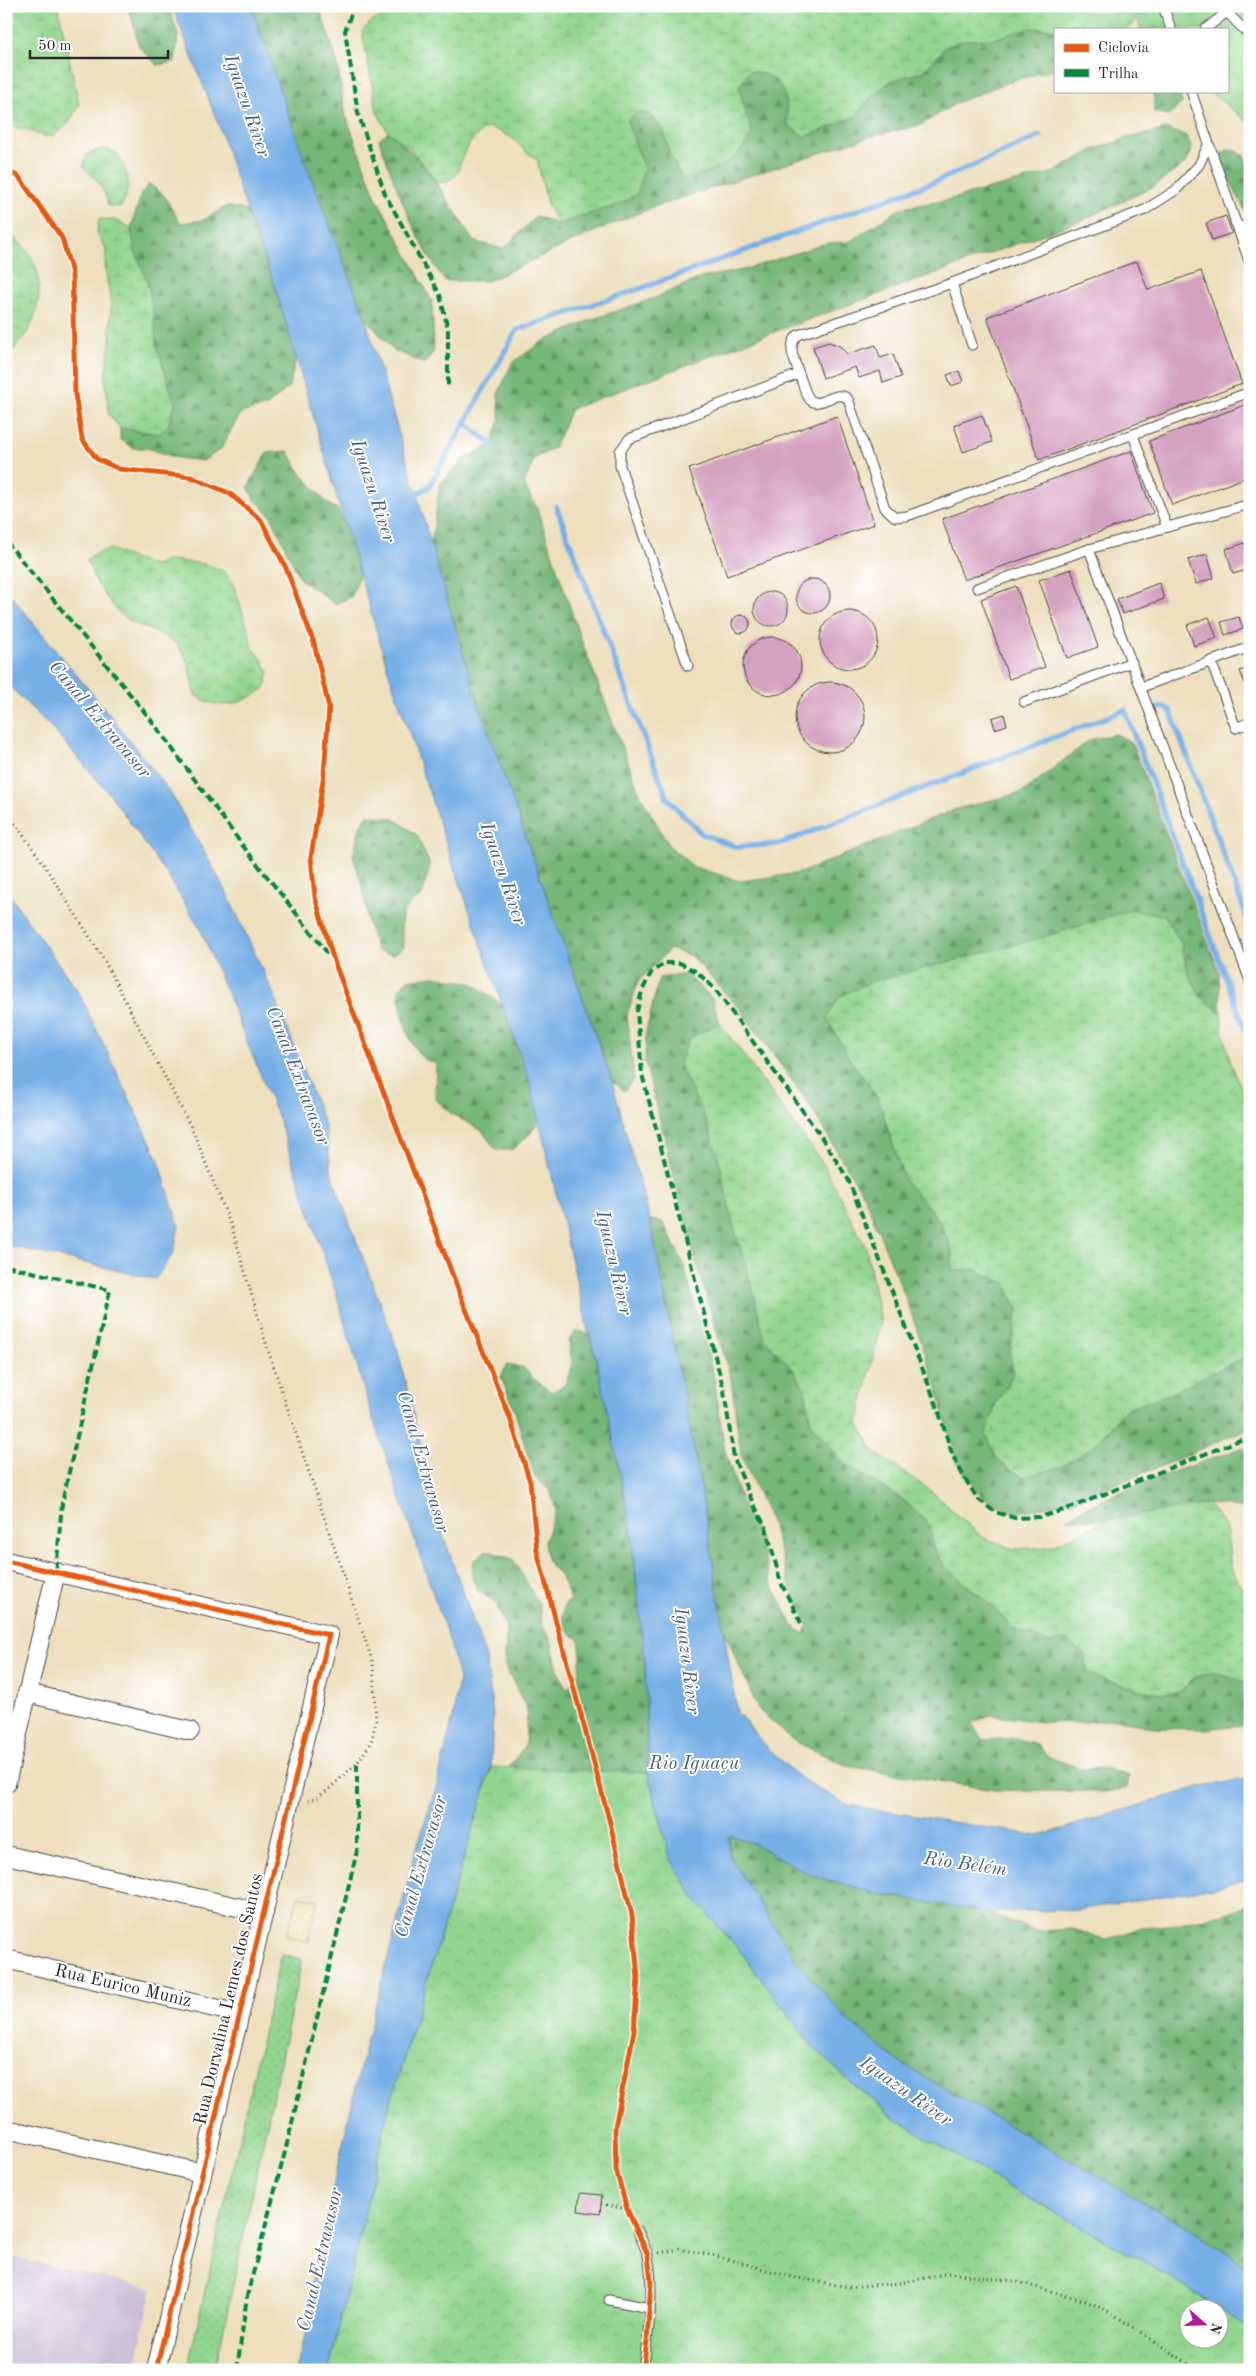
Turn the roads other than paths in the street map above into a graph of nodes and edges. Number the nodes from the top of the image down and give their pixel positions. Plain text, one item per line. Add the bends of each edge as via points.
1 (1163, 6) edge
2 (1224, 9) edge
3 (1171, 28) edge
4 (1206, 28) edge
5 (1250, 36) edge
6 (1191, 92) edge
7 (1208, 145) junction
8 (1235, 222) junction
9 (1250, 234) edge
10 (1250, 264) edge
11 (952, 283) junction
12 (972, 345) dead end
13 (799, 374) junction
14 (1250, 392) edge
15 (1133, 435) junction
16 (1250, 504) edge
17 (1167, 527) junction
18 (1089, 549) junction
19 (978, 588) dead end
20 (1250, 647) edge
21 (1211, 660) junction
22 (1132, 662) junction
23 (688, 666) dead end
24 (1142, 687) junction
25 (1024, 702) dead end
26 (1250, 722) edge
27 (1248, 970) edge
28 (1250, 981) edge
29 (6, 1561) edge
30 (56, 1572) junction
31 (27, 1693) junction
32 (190, 1730) dead end
33 (6, 1784) edge
34 (6, 1855) edge
35 (264, 1913) junction
36 (6, 1959) edge
37 (240, 2014) junction
38 (6, 2129) edge
39 (202, 2173) junction
40 (638, 2231) road end
41 (610, 2300) dead end
42 (649, 2308) junction
43 (156, 2370) edge
44 (643, 2370) edge

1 - 3 lane
2 - 4 lane
2 - 5 lane
6 - 7 lane
7 - 8 lane
7 - 11 lane via 1199,165 1176,190 1145,210
8 - 9 lane
8 - 10 lane
11 - 12 lane
11 - 13 lane via 798,335 791,347
13 - 15 lane via 808,398 813,402 839,395 848,399 885,508 895,517 908,516
13 - 23 lane via 629,439 620,451 620,466
14 - 15 lane
15 - 17 lane
16 - 17 lane
17 - 18 lane
18 - 19 lane
18 - 22 lane
20 - 21 lane
21 - 24 lane
21 - 26 lane via 1236,728
22 - 24 lane
22 - 25 lane
24 - 27 lane
27 - 28 lane
29 - 30 street
30 - 31 street
30 - 35 street, Rua Dorvalina Lemes dos Santos via 329,1635
31 - 32 street
31 - 33 street
34 - 35 street
35 - 37 street, Rua Dorvalina Lemes dos Santos
36 - 37 street, Rua Eurico Muniz
37 - 39 street, Rua Dorvalina Lemes dos Santos
38 - 39 street
39 - 43 street, Rua Dorvalina Lemes dos Santos
40 - 42 lane via 648,2255
41 - 42 lane
42 - 44 lane

